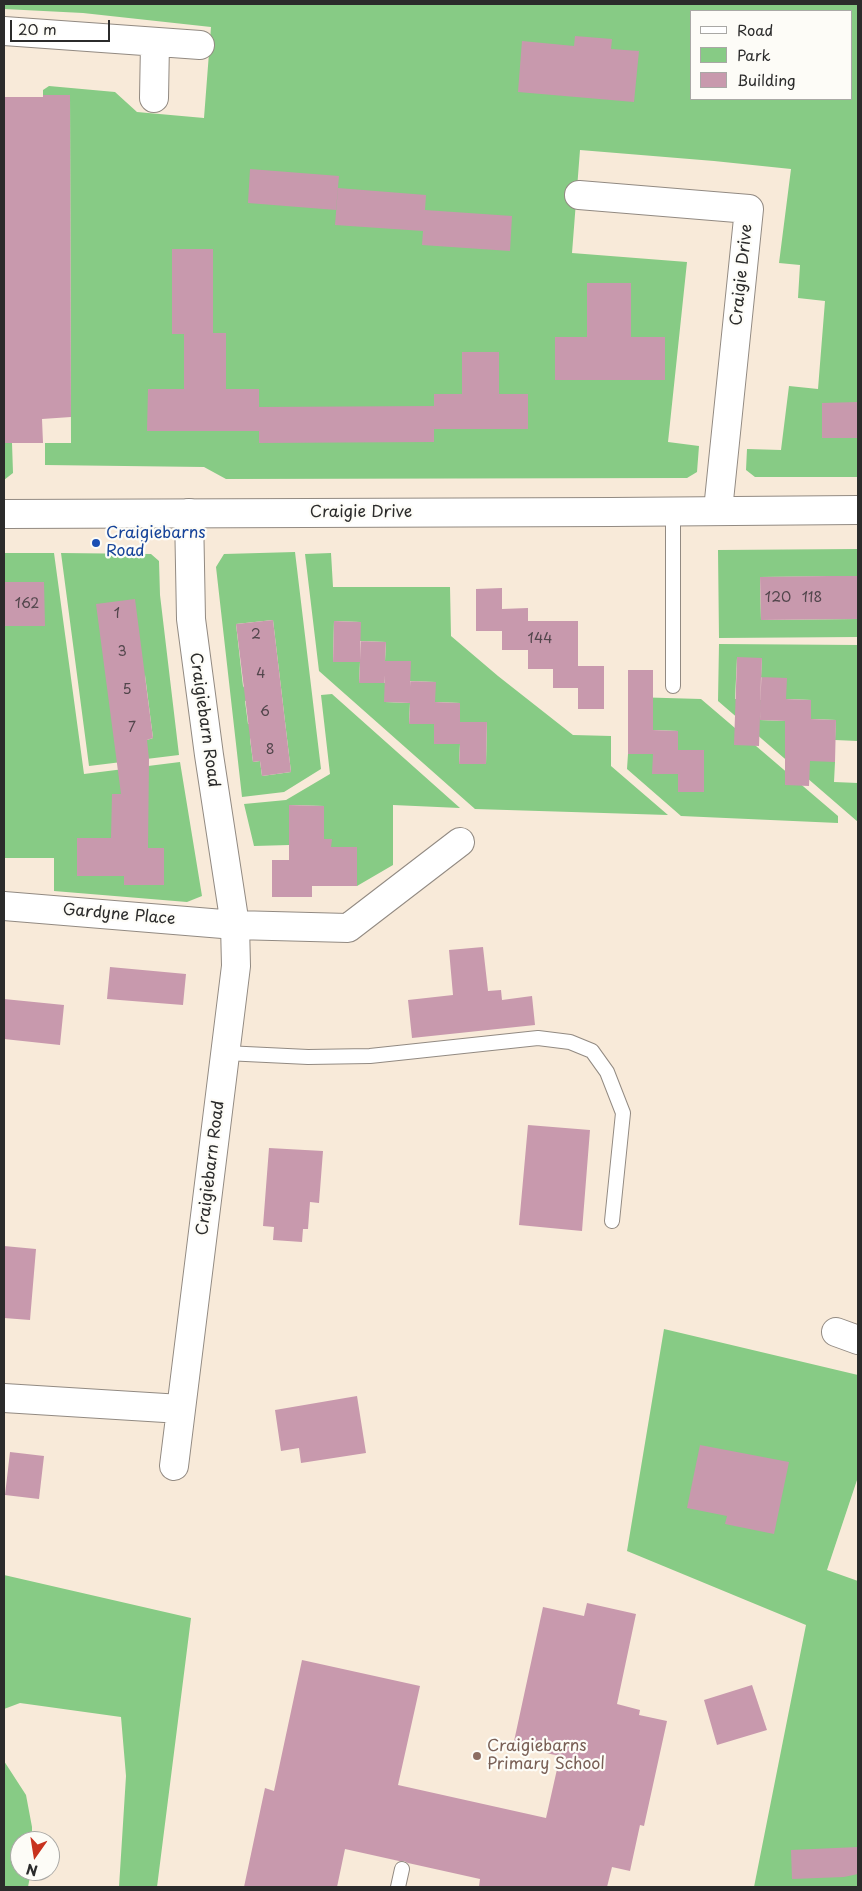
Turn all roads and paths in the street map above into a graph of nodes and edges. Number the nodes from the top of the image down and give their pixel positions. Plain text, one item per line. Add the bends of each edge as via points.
1 (4, 31) edge
2 (155, 43) junction
3 (200, 45) dead end
4 (154, 98) dead end
5 (579, 195) dead end
6 (718, 510) junction
7 (858, 510) edge
8 (673, 511) junction
9 (189, 513) junction
10 (4, 514) edge
11 (673, 686) dead end
12 (460, 842) dead end
13 (4, 906) edge
14 (235, 925) junction
15 (225, 1053) junction
16 (612, 1221) dead end
17 (4, 1398) edge
18 (181, 1409) junction
19 (174, 1466) dead end
20 (402, 1869) dead end
21 (398, 1887) edge

1 - 2 street
2 - 3 street
2 - 4 street
5 - 6 street, Craigie Drive via 749,209
6 - 7 street, Craigie Drive
6 - 8 street, Craigie Drive
8 - 9 street, Craigie Drive
8 - 11 lane
9 - 10 street, Craigie Drive
9 - 14 street, Craigiebarn Road via 191,619 208,755
12 - 14 street via 348,928
13 - 14 street, Gardyne Place
14 - 15 street, Craigiebarn Road via 236,966
15 - 16 lane via 370,1056 538,1038 570,1042 592,1051 607,1072 623,1113
15 - 18 street, Craigiebarn Road
17 - 18 street
18 - 19 street, Craigiebarn Road
20 - 21 lane

